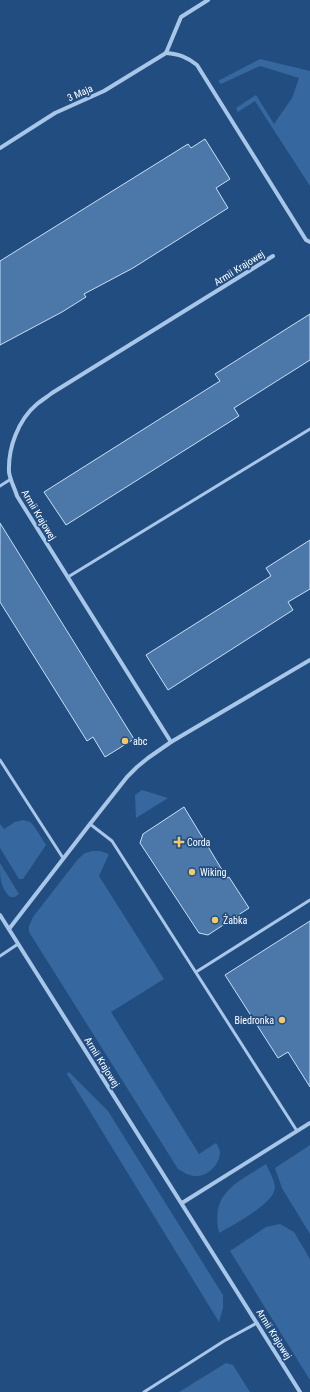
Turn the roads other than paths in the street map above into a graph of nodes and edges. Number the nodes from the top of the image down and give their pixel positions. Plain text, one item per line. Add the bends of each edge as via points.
1 (208, 0) edge
2 (166, 53) junction
3 (0, 148) edge
4 (310, 242) edge
5 (273, 256) dead end
6 (310, 429) edge
7 (11, 479) junction
8 (0, 486) edge
9 (68, 577) junction
10 (310, 660) edge
11 (171, 742) junction
12 (0, 760) edge
13 (90, 824) junction
14 (63, 858) junction
15 (310, 900) edge
16 (0, 915) edge
17 (9, 929) junction
18 (18, 944) junction
19 (0, 956) edge
20 (196, 972) junction
21 (310, 1123) edge
22 (297, 1131) junction
23 (182, 1203) junction
24 (257, 1322) junction
25 (144, 1392) edge
26 (300, 1392) edge

1 - 2 street via 180,17
2 - 3 street, 3 Maja via 104,91 55,113
2 - 4 street via 178,54 197,65 306,240
5 - 7 street, Armii Krajowej via 36,405 23,420 15,437 10,454
6 - 9 lane
7 - 8 lane
7 - 9 street, Armii Krajowej via 17,496
9 - 11 street, Armii Krajowej
10 - 11 street
11 - 13 street via 127,776
12 - 14 lane
13 - 14 street
13 - 20 lane via 112,841
14 - 17 street
15 - 20 lane
16 - 17 street, Armii Krajowej
17 - 18 street, Armii Krajowej
18 - 19 lane
18 - 23 street, Armii Krajowej
20 - 22 lane
21 - 22 street
22 - 23 street
23 - 24 street, Armii Krajowej
24 - 25 lane
24 - 26 street, Armii Krajowej

